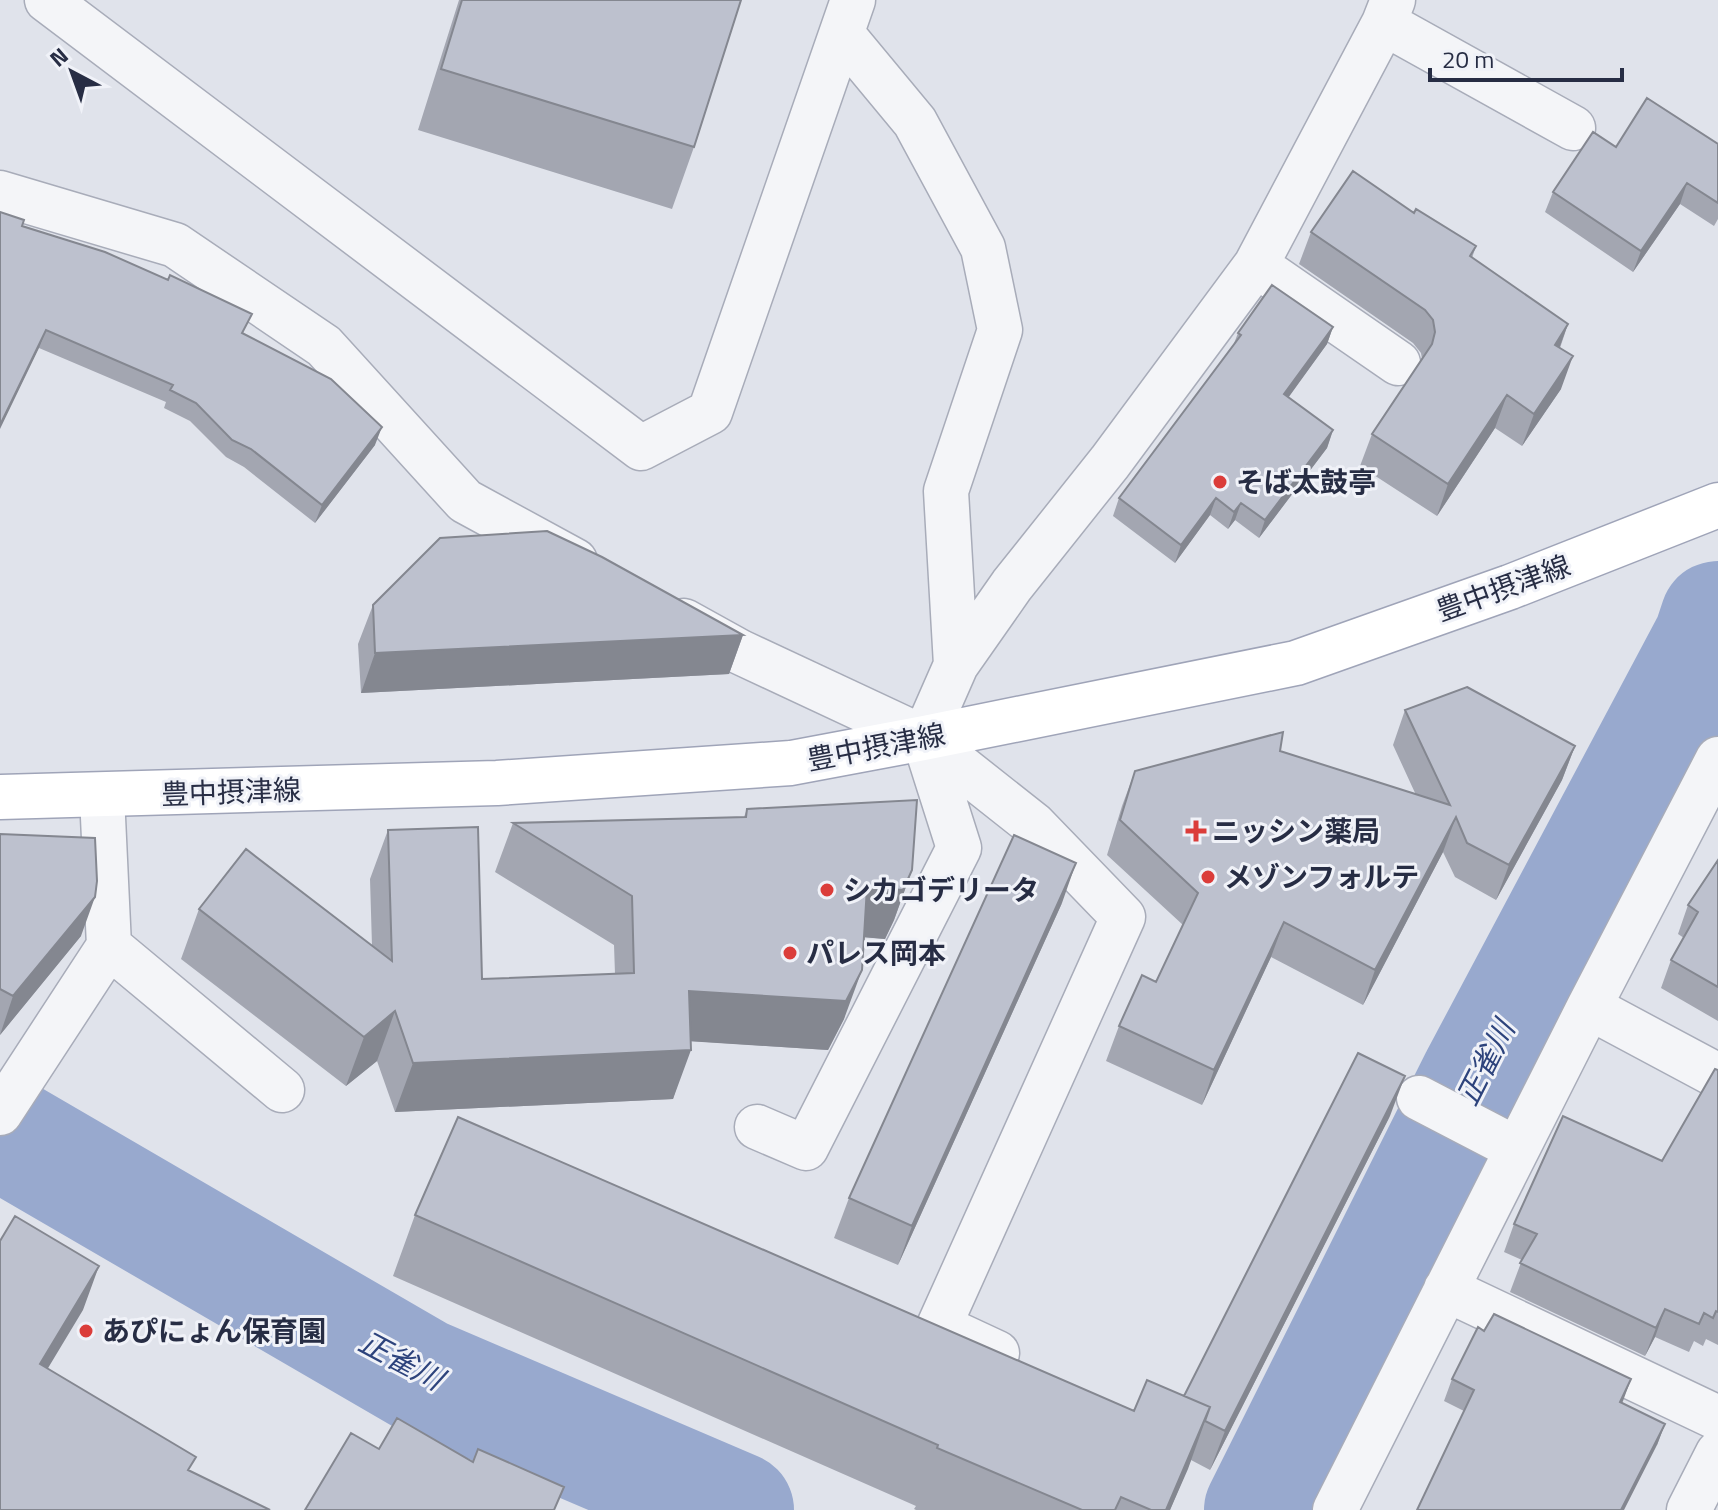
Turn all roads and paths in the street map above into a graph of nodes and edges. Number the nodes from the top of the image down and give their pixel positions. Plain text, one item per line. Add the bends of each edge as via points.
1 (47, 0) edge
2 (1389, 12) edge
3 (847, 17) edge
4 (1573, 128) dead end
5 (0, 193) edge
6 (1256, 265) junction
7 (1398, 363) dead end
8 (1704, 511) edge
9 (603, 577) edge
10 (644, 599) edge
11 (956, 665) junction
12 (924, 738) junction
13 (1718, 759) edge
14 (102, 796) junction
15 (0, 797) edge
16 (109, 946) junction
17 (1589, 1007) junction
18 (1718, 1076) edge
19 (282, 1090) dead end
20 (10, 1098) edge
21 (1419, 1098) dead end
22 (757, 1127) dead end
23 (1517, 1149) junction
24 (1446, 1289) junction
25 (1016, 1362) edge
26 (1718, 1418) edge
27 (1718, 1453) edge
28 (1335, 1510) edge
29 (1689, 1510) edge

1 - 3 street via 641,448 710,412
2 - 4 street
2 - 6 street
3 - 11 street via 915,122 983,248 1000,330 946,491
5 - 9 street via 175,245 324,346 465,501
6 - 7 street
6 - 11 street
8 - 12 main road, 豊中摂津線 via 1296,663
10 - 12 street via 740,652
11 - 12 street
12 - 14 main road, 豊中摂津線 via 791,763 497,783
12 - 22 street via 959,848 806,1148
12 - 25 street via 1034,825 1123,917 939,1326
13 - 17 street
14 - 15 main road, 豊中摂津線
14 - 16 street
16 - 19 street
16 - 20 street
17 - 18 street
17 - 23 street
21 - 23 street
23 - 24 street
24 - 26 street
24 - 28 street
27 - 29 street

